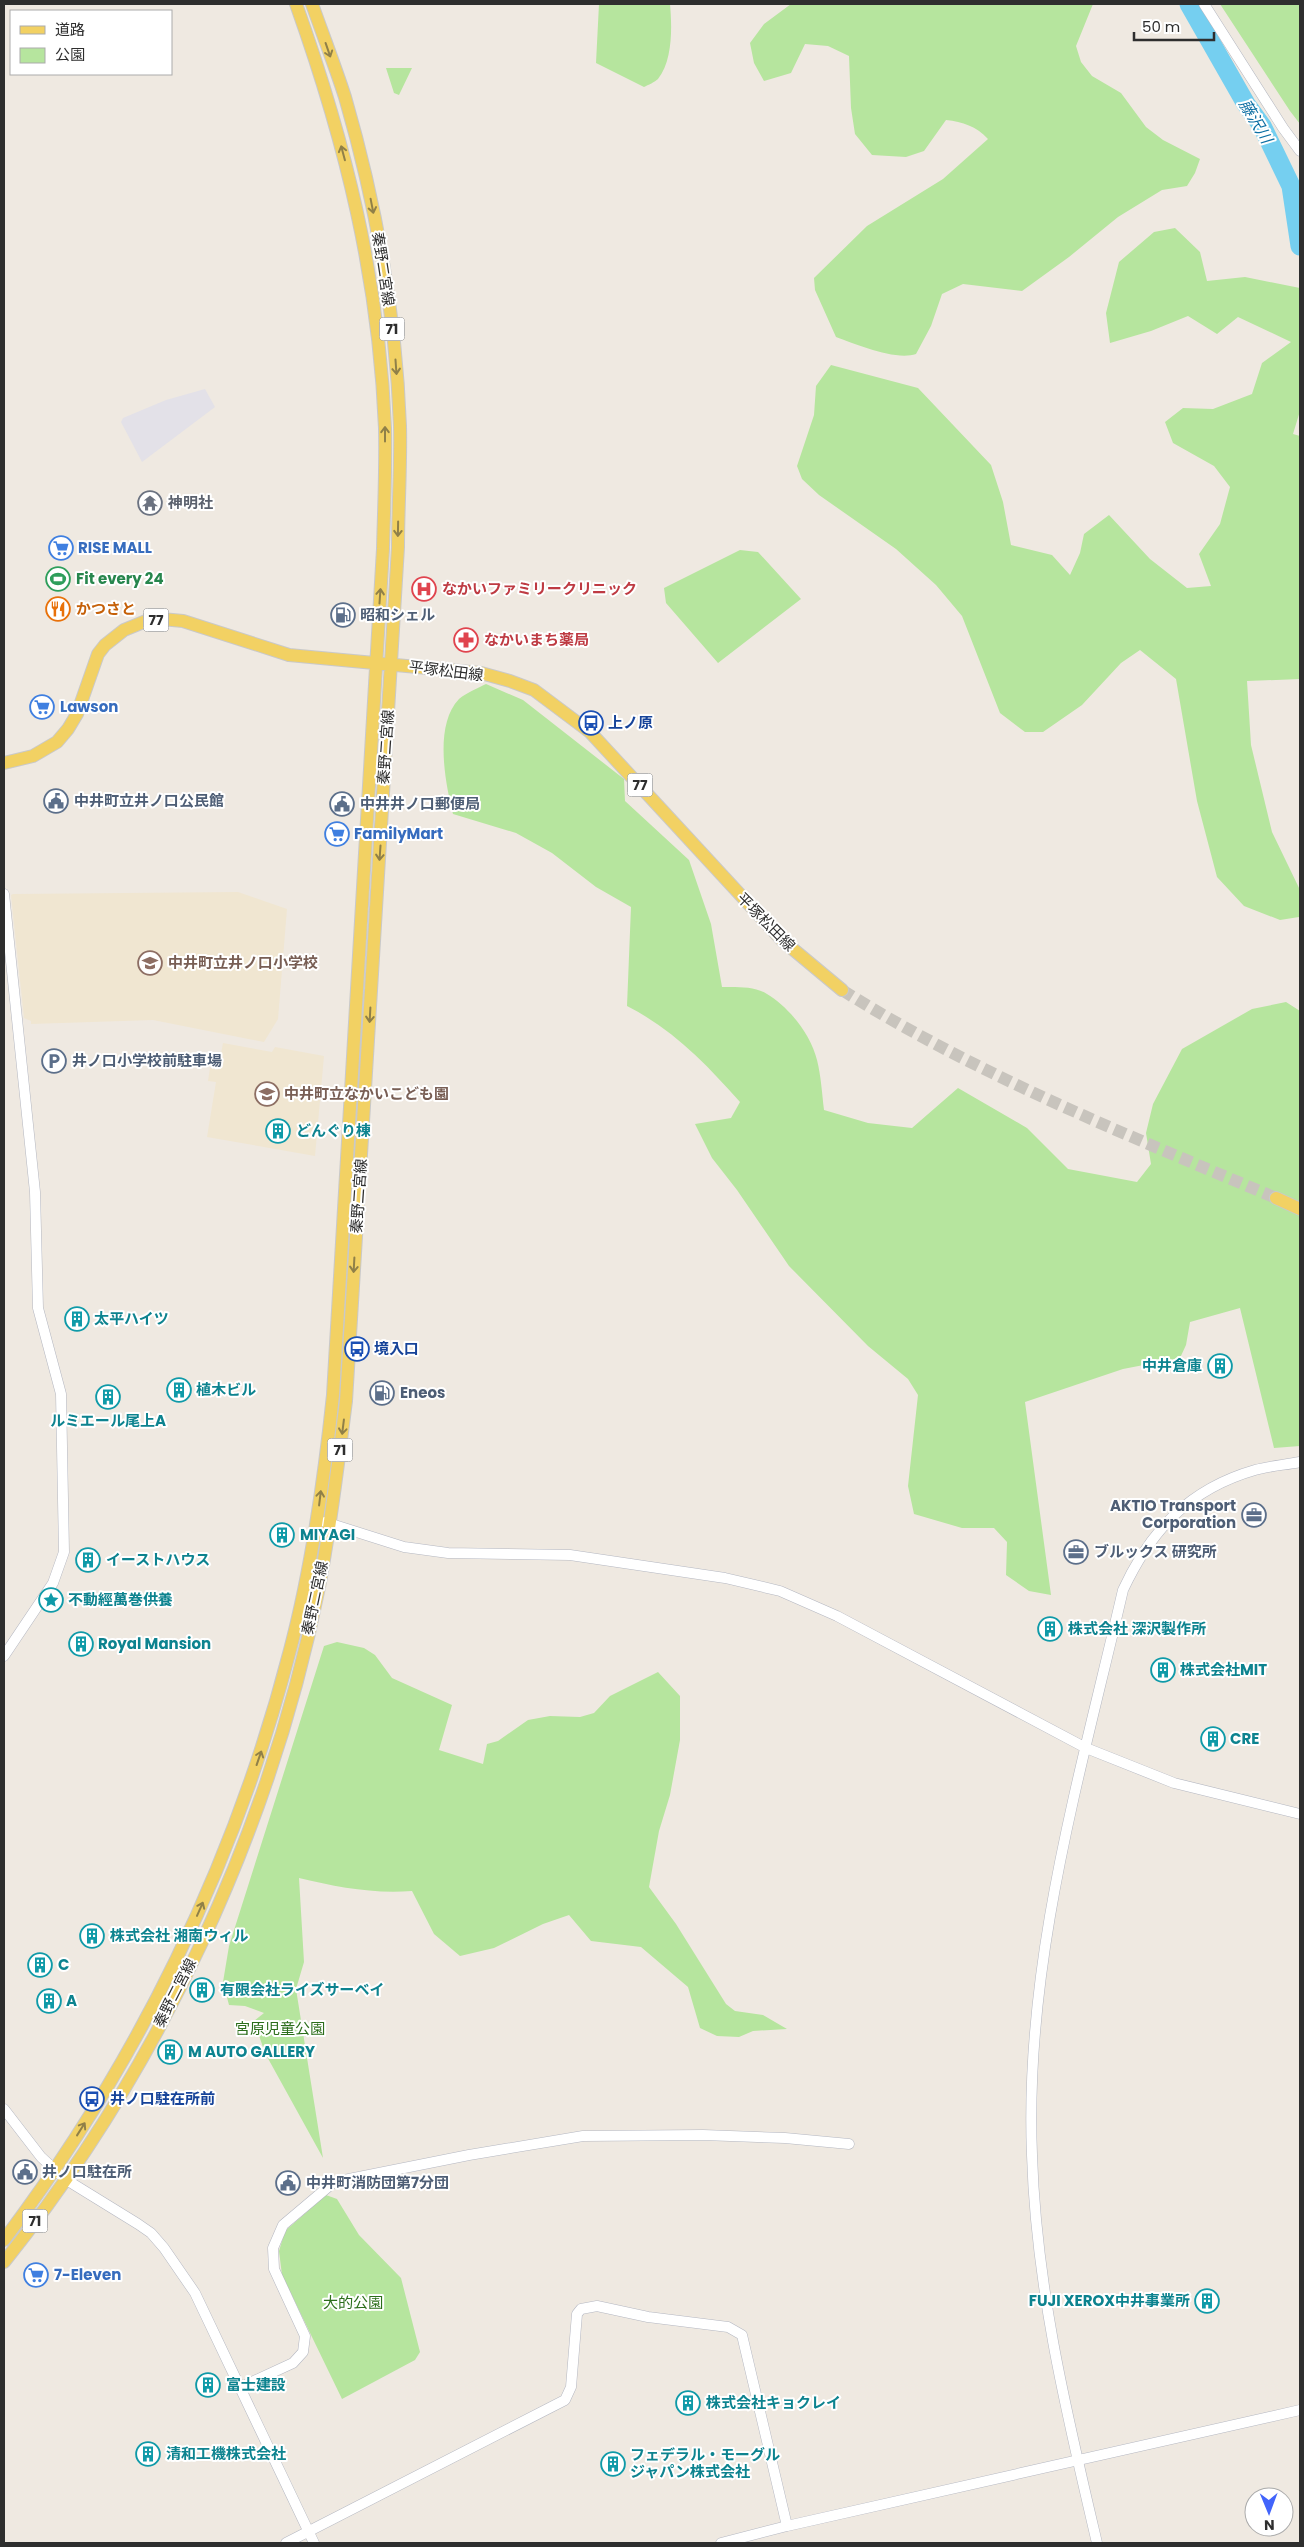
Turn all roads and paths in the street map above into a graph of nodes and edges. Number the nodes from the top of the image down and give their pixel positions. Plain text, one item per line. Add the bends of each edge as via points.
1 (296, 4) edge
2 (312, 4) edge
3 (1204, 4) edge
4 (1300, 151) edge
5 (375, 662) junction
6 (391, 664) junction
7 (4, 763) edge
8 (4, 894) edge
9 (842, 990) tunnel mouth
10 (1276, 1198) tunnel mouth
11 (1300, 1209) edge
12 (1300, 1462) edge
13 (318, 1518) junction
14 (330, 1524) junction
15 (4, 1656) edge
16 (1086, 1748) junction
17 (1300, 1814) edge
18 (4, 2109) edge
19 (849, 2144) dead end
20 (54, 2169) junction
21 (65, 2179) junction
22 (4, 2240) edge
23 (4, 2262) edge
24 (239, 2388) junction
25 (1300, 2410) edge
26 (1078, 2461) junction
27 (787, 2526) junction
28 (308, 2532) junction
29 (286, 2543) edge
30 (314, 2543) edge
31 (721, 2543) edge
32 (1097, 2543) edge

5 -> 1 main road, 秦野二宮線 / 71 via 383,549 385,429 379,348 354,192 329,98
2 -> 6 main road, 秦野二宮線 / 71 via 344,95 369,189 395,355 400,426 398,548
3 - 4 street
5 - 6 main road, 平塚松田線 / 77
5 - 7 main road, 平塚松田線 / 77 via 289,655 183,621 162,618 146,621 124,630 98,654 77,714 57,742 38,754
13 -> 5 main road, 秦野二宮線 / 71 via 333,1395
6 - 9 main road, 平塚松田線 / 77 via 481,673 534,690 558,706 617,759 782,940
6 -> 14 main road, 秦野二宮線 / 71 via 346,1400
8 - 15 street via 34,1192 38,1308 61,1394 64,1552 53,1583
10 - 11 main road
12 - 16 street via 1255,1470 1211,1488 1172,1516 1148,1544 1123,1590
13 - 14 street
20 -> 13 main road, 秦野二宮線 / 71 via 123,2062 152,2010 224,1853 264,1744 290,1650
14 - 16 street via 404,1547 448,1553 570,1555 725,1578 780,1591 837,1616
14 - 21 main road, 秦野二宮線 / 71 via 304,1652 252,1821 222,1895 166,2011 115,2103
16 - 17 street via 1174,1783
16 - 26 street via 1047,1932 1035,2027 1032,2154 1043,2281 1054,2355
18 - 20 street
19 - 24 street via 785,2138 583,2136 334,2182 284,2225 273,2248 274,2269 305,2336 303,2352 293,2363
20 - 21 street
20 - 22 main road, 秦野二宮線 / 71
21 - 23 main road, 秦野二宮線 / 71
21 - 24 street via 151,2233 164,2248 195,2293
24 - 28 street
25 - 26 street
26 - 27 street
26 - 32 street
27 - 28 street via 742,2335 728,2327 648,2317 597,2306 581,2309 577,2314 571,2387 565,2400
27 - 31 street
28 - 29 street
28 - 30 street

